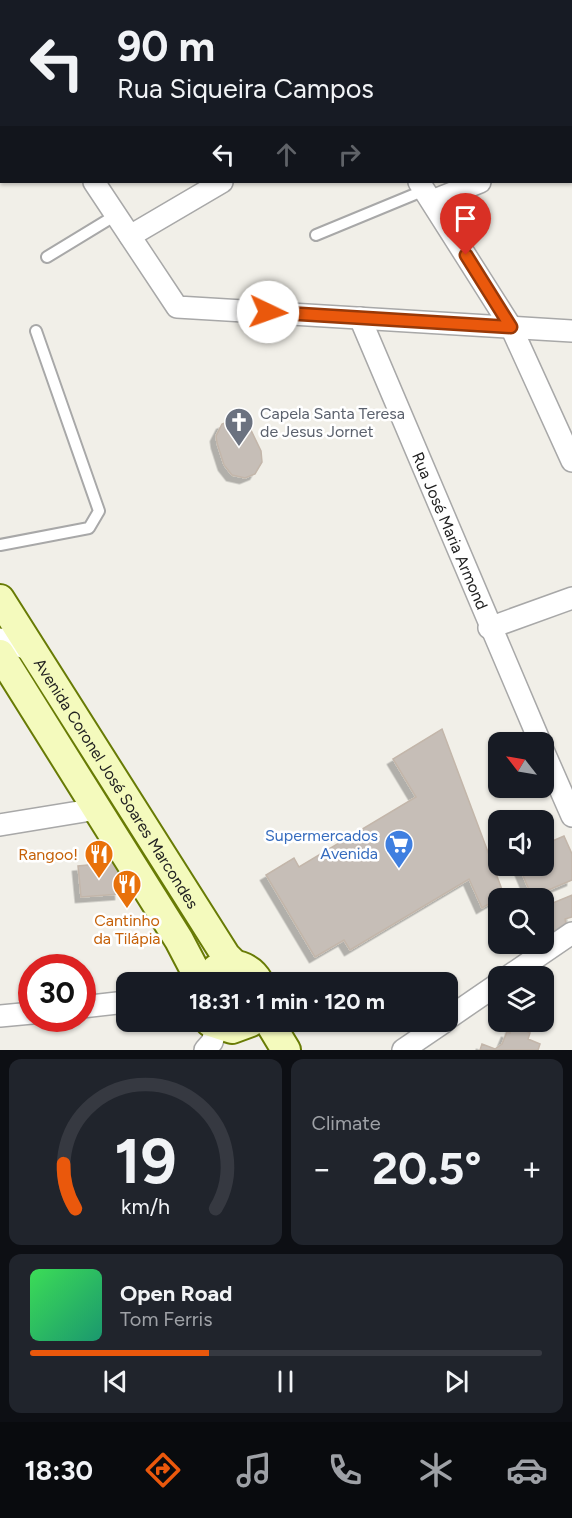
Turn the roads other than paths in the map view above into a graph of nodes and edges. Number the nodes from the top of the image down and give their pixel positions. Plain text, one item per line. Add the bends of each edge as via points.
1 (95, 183) edge
2 (220, 183) edge
3 (474, 183) edge
4 (425, 191) edge
5 (116, 215) junction
6 (316, 235) dead end
7 (130, 236) junction
8 (47, 257) dead end
9 (360, 318) junction
10 (511, 327) junction
11 (36, 331) dead end
12 (572, 332) edge
13 (572, 461) edge
14 (0, 545) edge
15 (572, 598) edge
16 (0, 599) edge
17 (489, 628) junction
18 (0, 639) edge
19 (31, 650) junction
20 (0, 654) edge
21 (536, 732) edge
22 (554, 775) edge
23 (97, 809) junction
24 (572, 816) edge
25 (0, 825) edge
26 (572, 933) edge
27 (234, 964) junction
28 (524, 966) edge
29 (198, 972) edge
30 (211, 972) edge
31 (250, 972) edge
32 (488, 991) edge
33 (116, 1003) edge
34 (96, 1005) edge
35 (458, 1012) edge
36 (18, 1014) edge
37 (0, 1016) edge
38 (275, 1032) edge
39 (429, 1032) edge
40 (286, 1050) edge
41 (403, 1050) edge

1 - 5 street
2 - 7 street
3 - 4 street
4 - 6 lane
4 - 10 street
5 - 7 street
5 - 8 lane
7 - 9 street via 177,307
9 - 10 street
9 - 17 street, Rua José Maria Armond
10 - 12 street
10 - 13 street
11 - 14 lane via 99,511 89,528
15 - 17 street
16 - 19 main road, Avenida Coronel José Soares Marcondes
17 - 21 street, Rua José Maria Armond
18 - 19 street
19 - 27 main road, Avenida Coronel José Soares Marcondes
20 - 23 main road, Avenida Coronel José Soares Marcondes
22 - 24 street
23 - 25 street
23 - 29 main road, Avenida Coronel José Soares Marcondes
26 - 28 street
27 - 30 main road
27 - 31 main road, Avenida Coronel José Soares Marcondes
32 - 35 street
33 - 34 street
36 - 37 street
38 - 40 main road
39 - 41 street

